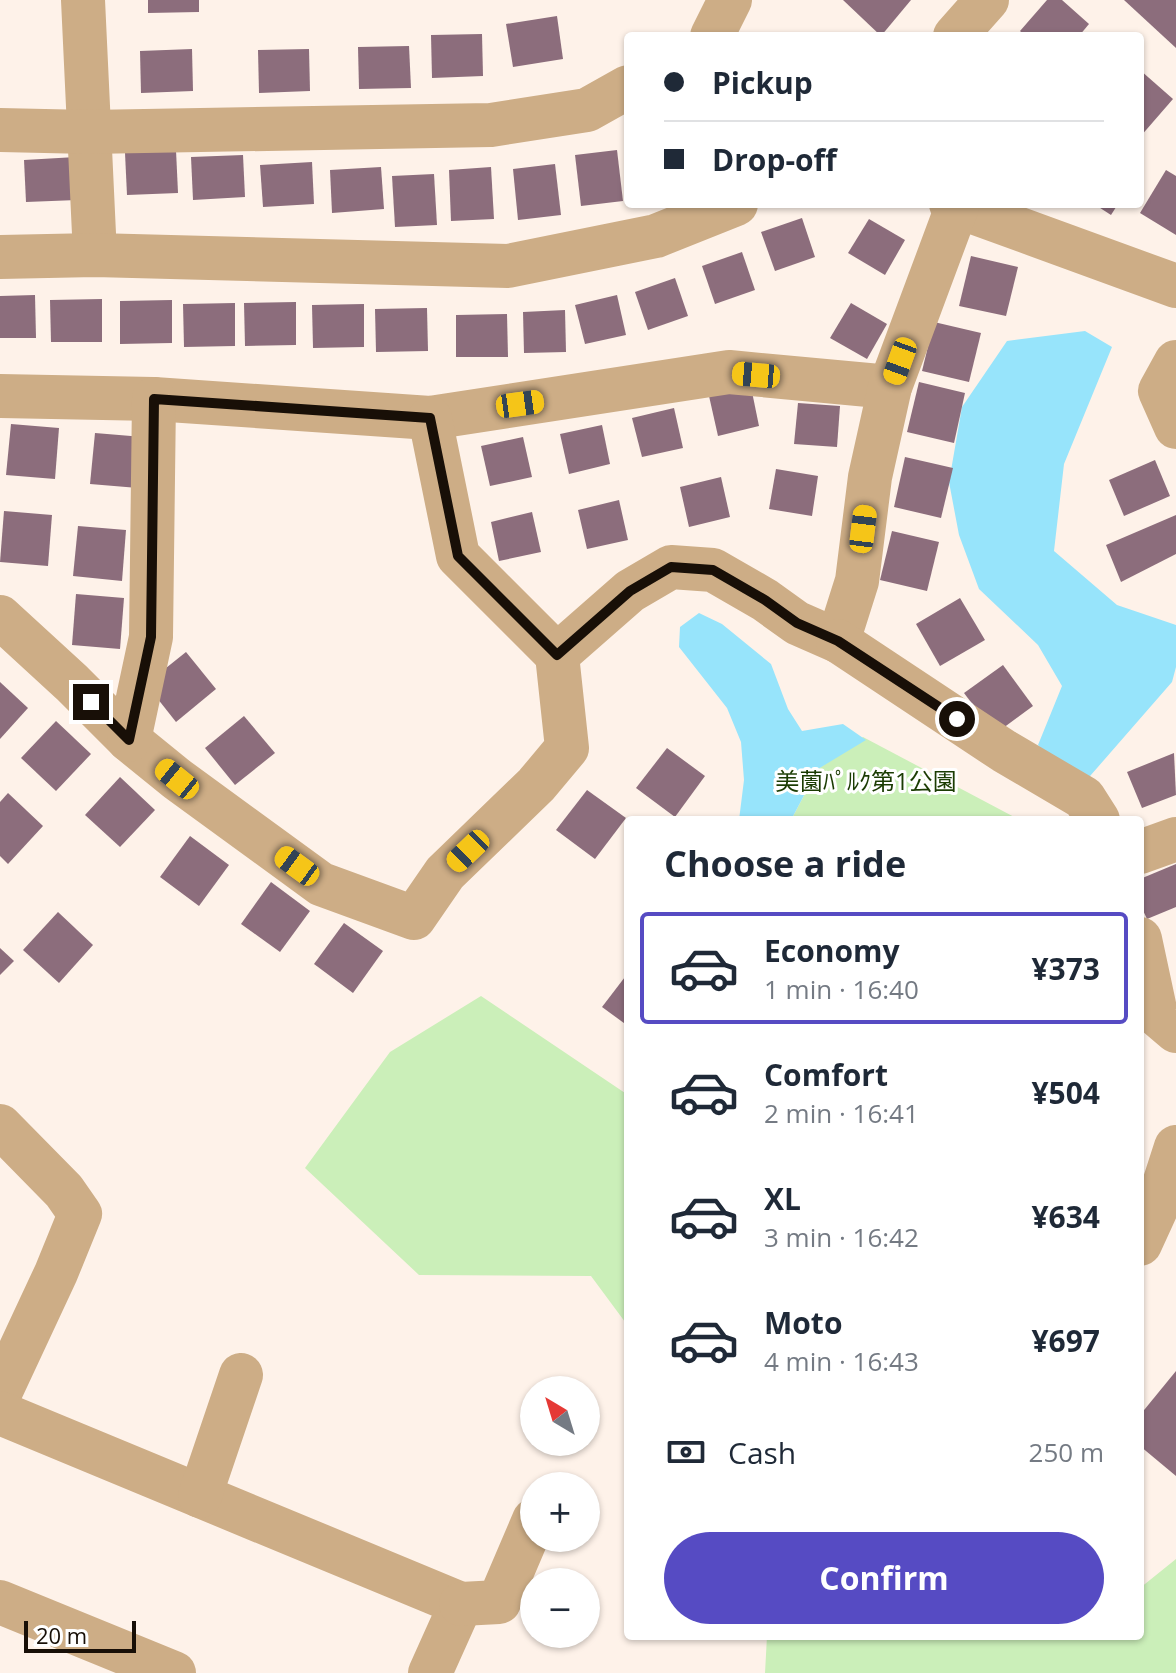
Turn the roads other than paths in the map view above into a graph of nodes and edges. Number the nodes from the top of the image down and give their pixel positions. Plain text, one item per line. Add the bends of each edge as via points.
1 (83, 0) edge
2 (730, 0) edge
3 (987, 0) edge
4 (714, 32) edge
5 (959, 32) edge
6 (624, 89) edge
7 (0, 130) edge
8 (89, 132) junction
9 (726, 208) edge
10 (953, 208) edge
11 (962, 208) edge
12 (95, 255) junction
13 (0, 257) edge
14 (1176, 286) edge
15 (1176, 362) edge
16 (890, 387) junction
17 (0, 396) edge
18 (154, 399) junction
19 (430, 418) junction
20 (1176, 427) edge
21 (0, 617) edge
22 (838, 641) junction
23 (557, 655) junction
24 (129, 740) junction
25 (1095, 816) edge
26 (1176, 839) edge
27 (1144, 851) edge
28 (1144, 958) edge
29 (1176, 1031) edge
30 (0, 1126) edge
31 (1176, 1147) edge
32 (1144, 1235) edge
33 (241, 1375) dead end
34 (0, 1393) edge
35 (0, 1413) edge
36 (200, 1496) junction
37 (520, 1552) edge
38 (0, 1602) edge
39 (461, 1604) junction
40 (174, 1673) edge
41 (430, 1673) edge

1 - 8 street
2 - 4 street
3 - 5 street
6 - 8 street via 587,110 491,125
7 - 8 street
8 - 12 street
9 - 12 street via 656,236 508,266
10 - 16 street
11 - 14 street
12 - 13 street
15 - 20 street via 1160,391
16 - 19 street via 729,372
16 - 22 street via 870,477 857,581
17 - 18 street
18 - 19 street
18 - 24 street via 151,637
19 - 23 street via 458,556
21 - 24 street
22 - 23 street via 797,623 713,570 671,567 630,591
22 - 25 street via 1084,798
23 - 24 street via 567,748 445,873 414,918 321,884
26 - 27 street
28 - 29 street via 1156,1014
30 - 34 street via 80,1214
31 - 32 street
33 - 36 street
35 - 36 street
36 - 39 street
37 - 39 street via 499,1602
38 - 40 street
39 - 41 street

